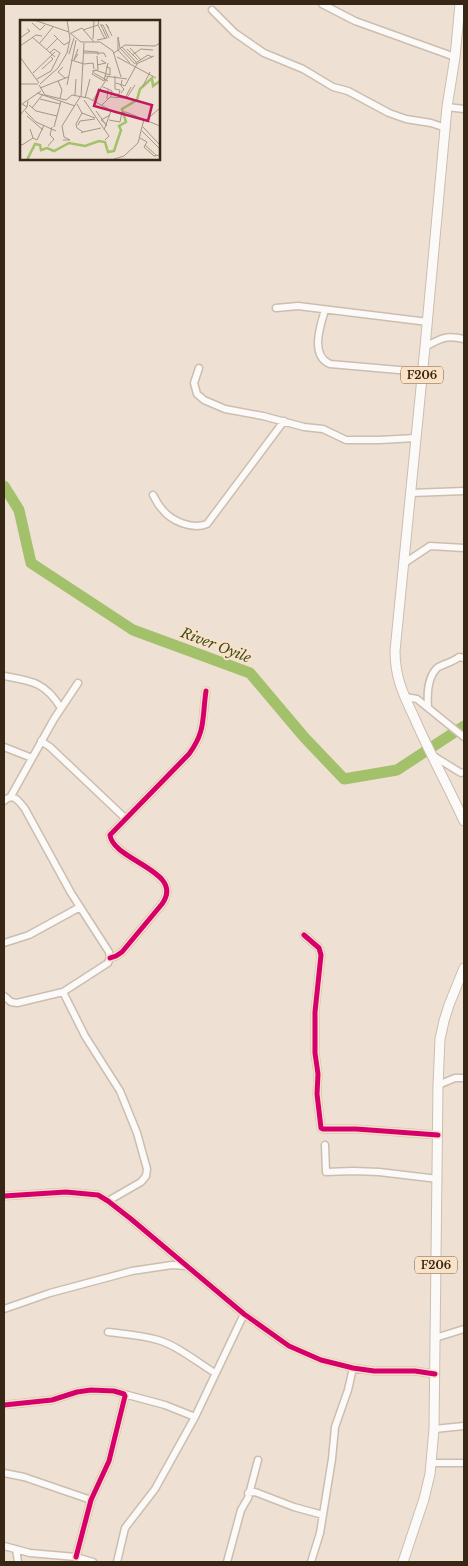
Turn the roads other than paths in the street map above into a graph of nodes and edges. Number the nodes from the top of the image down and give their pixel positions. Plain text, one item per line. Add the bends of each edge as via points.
1 (322, 4) edge
2 (460, 4) edge
3 (212, 10) dead end
4 (455, 57) junction
5 (447, 107) junction
6 (464, 109) edge
7 (446, 128) junction
8 (276, 308) dead end
9 (325, 310) junction
10 (428, 322) junction
11 (464, 339) edge
12 (426, 346) junction
13 (199, 368) dead end
14 (422, 372) junction
15 (284, 421) junction
16 (416, 438) junction
17 (464, 492) edge
18 (410, 493) junction
19 (153, 495) dead end
20 (464, 548) edge
21 (403, 564) junction
22 (464, 658) edge
23 (4, 676) edge
24 (78, 683) dead end
25 (206, 692) dead end
26 (405, 697) junction
27 (428, 706) junction
28 (61, 708) junction
29 (464, 737) edge
30 (41, 741) junction
31 (4, 747) edge
32 (431, 754) junction
33 (32, 758) junction
34 (464, 772) edge
35 (11, 796) junction
36 (4, 801) edge
37 (125, 818) junction
38 (464, 821) edge
39 (80, 907) junction
40 (304, 935) dead end
41 (4, 943) edge
42 (110, 958) junction
43 (464, 968) edge
44 (63, 992) junction
45 (4, 996) edge
46 (464, 1078) edge
47 (438, 1085) junction
48 (438, 1135) junction
49 (325, 1145) dead end
50 (438, 1179) junction
51 (4, 1196) edge
52 (108, 1200) junction
53 (187, 1266) junction
54 (4, 1309) edge
55 (244, 1314) junction
56 (464, 1329) edge
57 (108, 1332) dead end
58 (435, 1338) junction
59 (353, 1368) junction
60 (215, 1373) junction
61 (434, 1374) junction
62 (124, 1394) junction
63 (4, 1405) edge
64 (195, 1417) junction
65 (464, 1426) edge
66 (434, 1428) junction
67 (258, 1460) dead end
68 (431, 1463) junction
69 (464, 1463) edge
70 (4, 1473) edge
71 (248, 1493) junction
72 (91, 1500) junction
73 (323, 1515) junction
74 (4, 1546) edge
75 (16, 1549) junction
76 (76, 1557) junction
77 (18, 1562) edge
78 (93, 1562) edge
79 (117, 1562) edge
80 (227, 1562) edge
81 (311, 1562) edge
82 (403, 1562) edge

1 - 4 street via 355,21
2 - 4 main road, F206
3 - 7 street via 235,33 264,53 389,112
4 - 5 main road, F206
5 - 6 street
5 - 7 main road, F206
7 - 10 main road, F206
8 - 9 street via 298,306
9 - 10 street
9 - 14 street via 318,347 326,363
10 - 12 main road, F206
11 - 12 street via 445,337
12 - 14 main road, F206
13 - 15 street via 194,387 204,400
14 - 16 main road, F206
15 - 16 street via 323,429 346,440
15 - 19 street via 207,524 188,525 174,519 160,508
16 - 18 main road, F206
17 - 18 street
18 - 21 main road, F206
20 - 21 street via 430,546
21 - 26 main road, F206 via 395,658
22 - 27 street via 459,657 437,669 427,692
23 - 28 street via 46,688
24 - 28 street
25 - 37 street via 204,722 196,744
26 - 27 street via 417,699
26 - 32 main road, F206
27 - 29 street
28 - 30 street
30 - 33 street
30 - 37 street
31 - 33 street
32 - 34 street
32 - 38 main road, F206
33 - 35 street
35 - 36 street
35 - 39 street via 25,809
37 - 42 street via 110,835 111,840 164,882 168,892 162,904 122,952
39 - 41 street via 28,935
39 - 42 street
40 - 48 street via 319,948 321,955 314,1053 321,1128
42 - 44 street via 108,963
43 - 47 main road, F206 via 444,1021
44 - 45 street via 17,1003
44 - 52 street via 85,1036 120,1091 137,1133 147,1170 141,1182
46 - 47 street
47 - 48 main road, F206
48 - 50 main road, F206
49 - 50 street via 326,1172 379,1172
50 - 58 main road, F206
51 - 52 street via 75,1193 98,1195
52 - 53 street
53 - 54 street via 172,1265 125,1273
53 - 55 street
55 - 59 street via 289,1346 321,1360
55 - 60 street
56 - 58 street
57 - 60 street via 159,1340
58 - 61 main road, F206
59 - 61 street
59 - 73 street via 335,1428
60 - 64 street
61 - 66 main road, F206
62 - 63 street via 91,1390 52,1400
62 - 64 street
62 - 72 street via 108,1461
64 - 79 street via 155,1489 125,1528
65 - 66 street
66 - 68 main road, F206
67 - 71 street
68 - 69 street
68 - 82 main road, F206 via 424,1499
70 - 72 street
71 - 73 street via 255,1492
71 - 80 street
72 - 76 street
73 - 81 street
74 - 75 street
75 - 76 street
75 - 77 street
76 - 78 street

